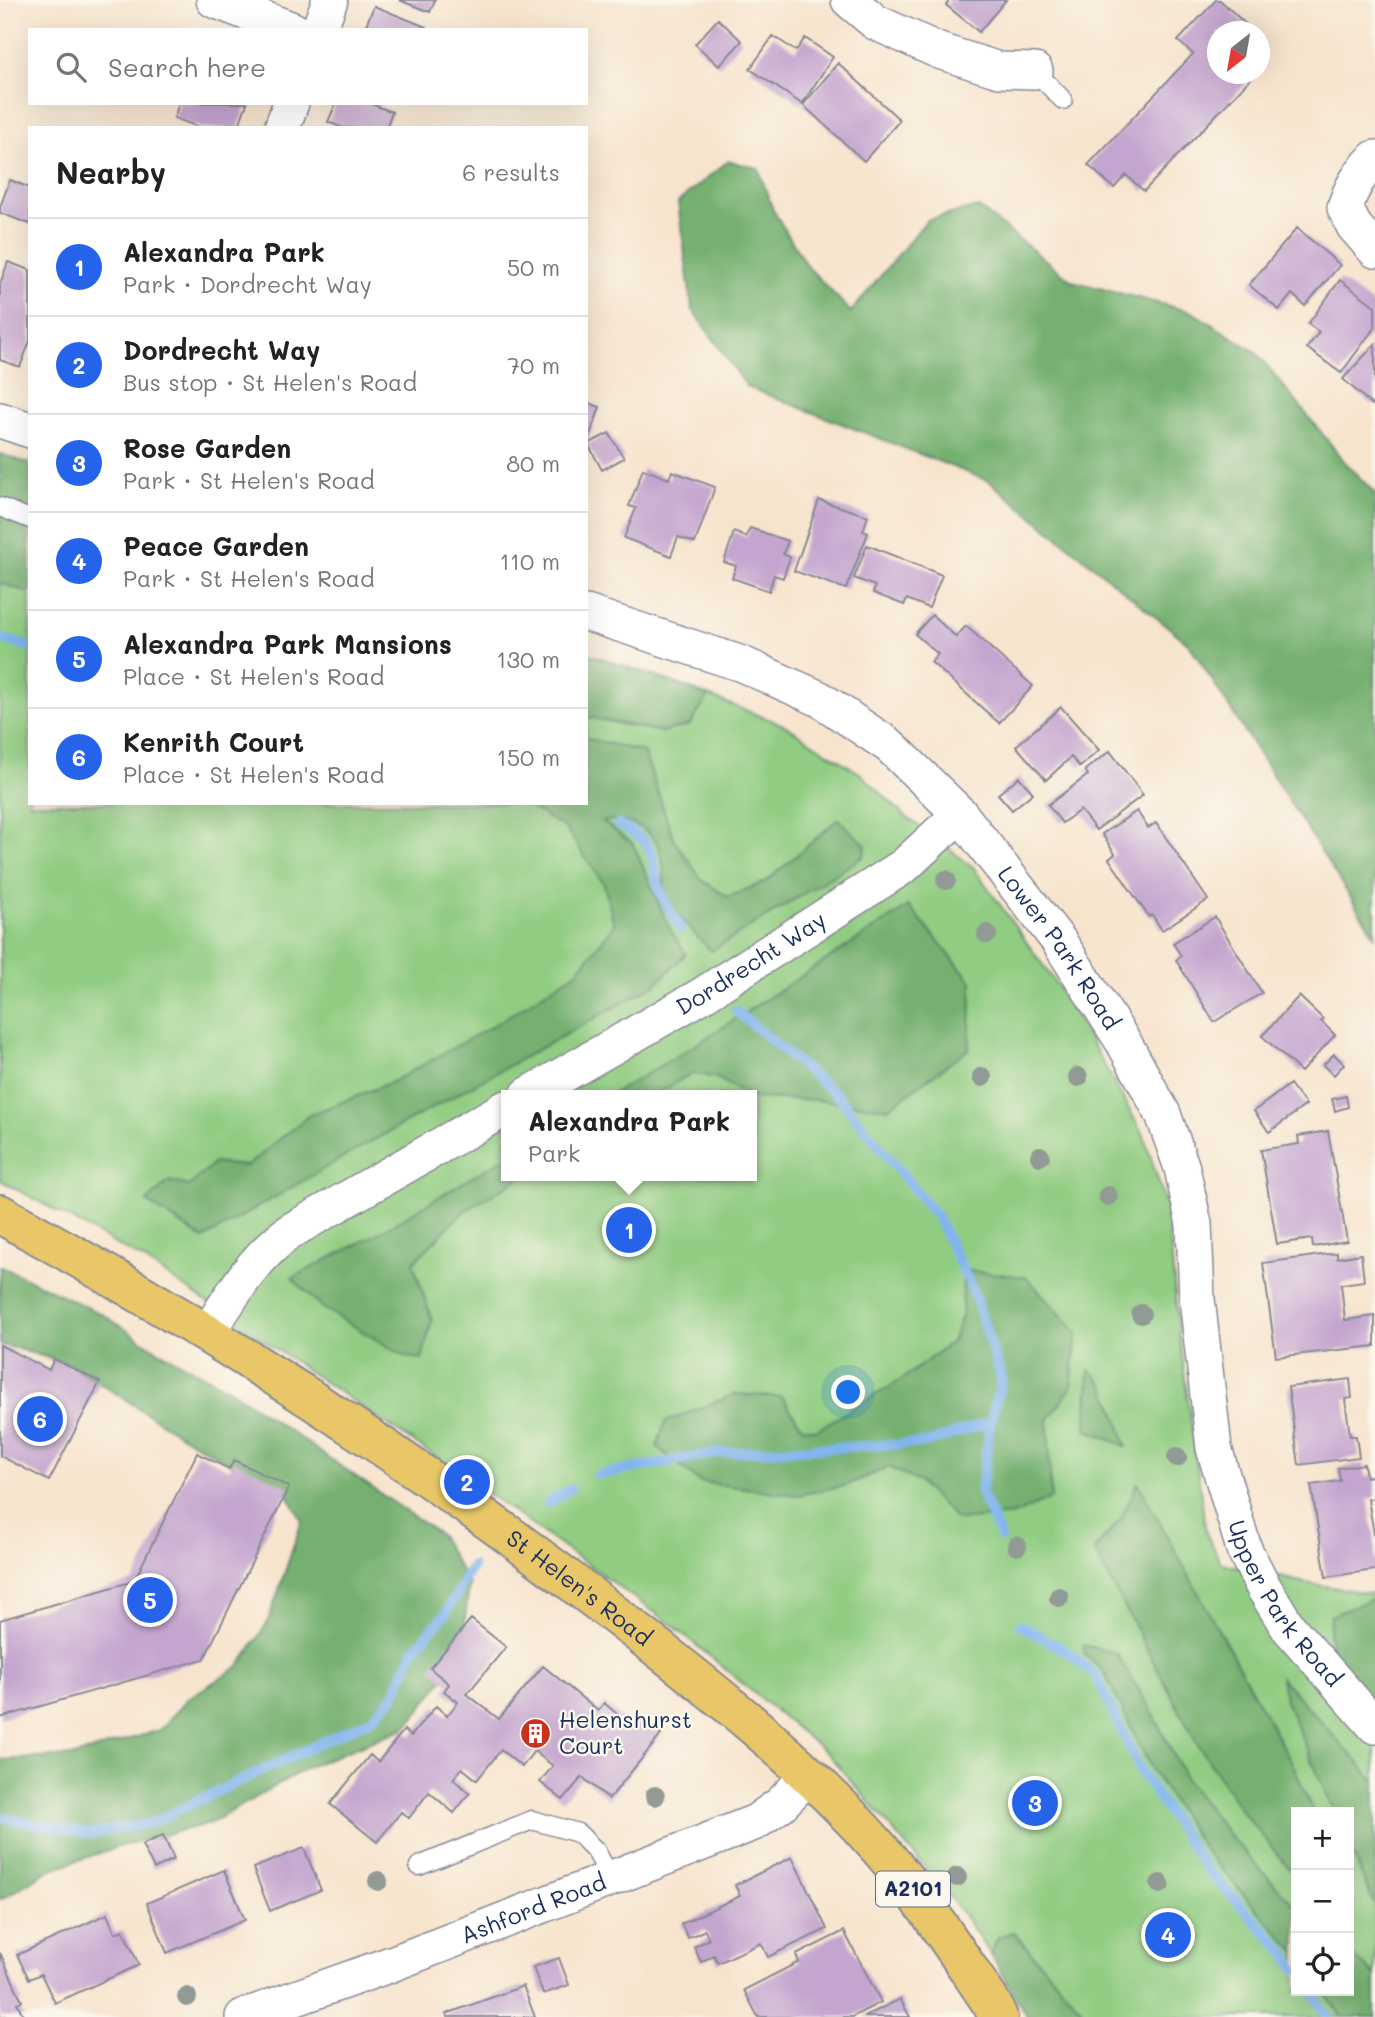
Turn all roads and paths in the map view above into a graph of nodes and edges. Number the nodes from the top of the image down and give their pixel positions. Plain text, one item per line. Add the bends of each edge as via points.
1 (214, 0) edge
2 (330, 0) edge
3 (849, 0) edge
4 (288, 28) edge
5 (319, 28) edge
6 (1035, 71) joint
7 (1063, 100) dead end
8 (290, 105) edge
9 (283, 126) edge
10 (1375, 158) edge
11 (1375, 250) edge
12 (0, 420) edge
13 (28, 429) edge
14 (0, 507) edge
15 (28, 518) edge
16 (588, 614) edge
17 (960, 814) junction
18 (537, 1090) edge
19 (501, 1111) edge
20 (0, 1214) edge
21 (207, 1334) junction
22 (1231, 1507) joint
23 (1375, 1726) edge
24 (808, 1776) junction
25 (419, 1866) dead end
26 (611, 1879) junction
27 (243, 2017) edge
28 (998, 2017) edge

1 - 4 street
2 - 5 street
3 - 6 street via 875,22 939,51 999,70
6 - 7 lane
8 - 9 street
10 - 11 street via 1360,174 1345,208
12 - 13 street
14 - 15 lane
16 - 17 street, Lower Park Road via 742,664 820,699 890,746
17 - 18 street, Dordrecht Way via 904,866 701,996
17 - 22 street, Lower Park Road via 1058,940 1125,1043 1163,1114 1182,1168 1194,1224 1197,1299 1214,1448
19 - 21 street via 289,1232 267,1249 245,1276
20 - 21 main road, St Helen's Road / A2101
21 - 24 main road, St Helen's Road / A2101 via 520,1541 729,1704
22 - 23 street, Upper Park Road via 1244,1549 1288,1627
24 - 26 street, Ashford Road via 757,1822
24 - 28 main road, St Helen's Road / A2101 via 911,1886
25 - 26 lane via 532,1820 578,1833 596,1852
26 - 27 street, Ashford Road

